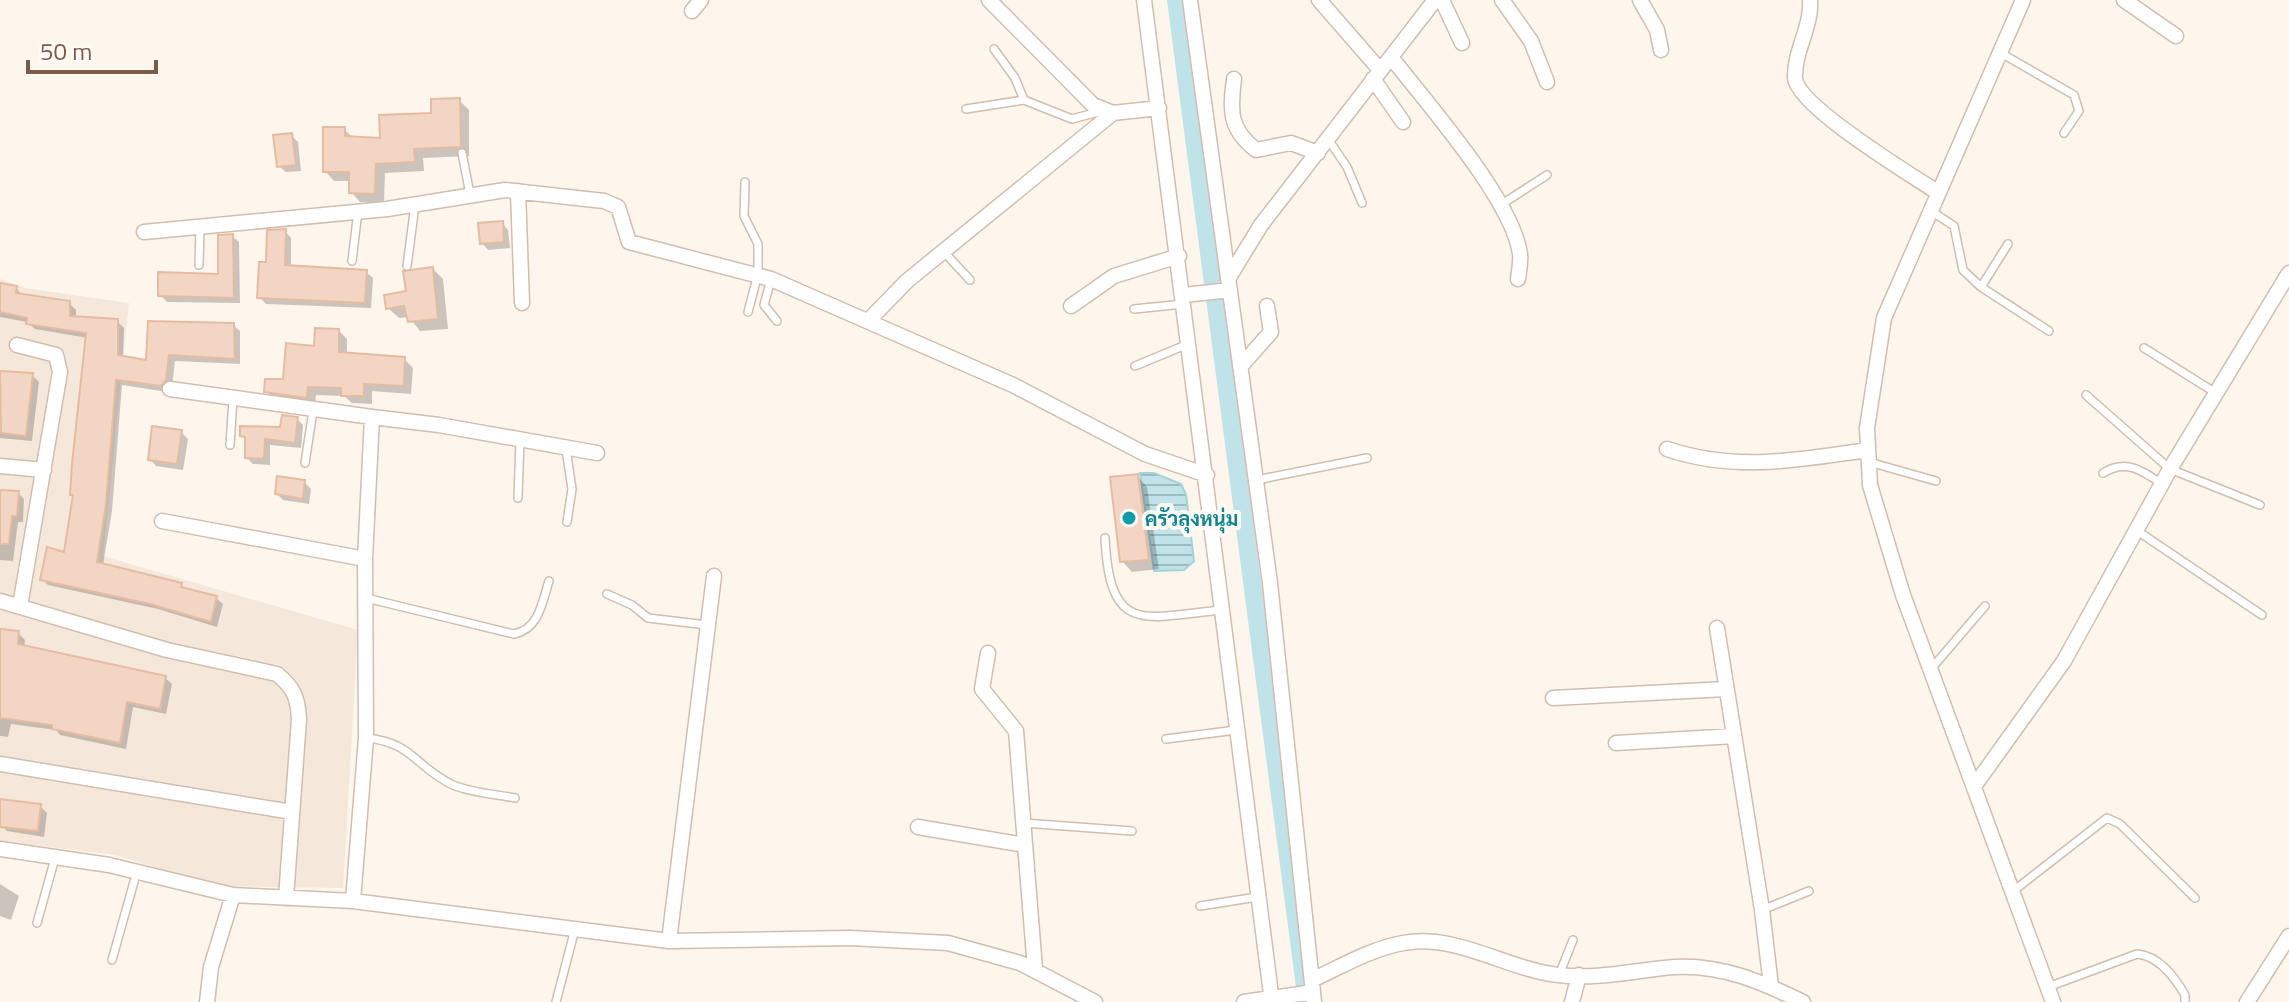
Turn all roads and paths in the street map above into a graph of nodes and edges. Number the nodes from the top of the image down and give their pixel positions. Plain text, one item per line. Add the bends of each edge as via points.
1 (989, 0) edge
2 (1144, 0) edge
3 (1191, 0) edge
4 (1319, 0) edge
5 (1435, 0) edge
6 (1442, 0) edge
7 (1502, 0) edge
8 (1640, 0) edge
9 (1810, 0) edge
10 (2023, 0) edge
11 (2124, 0) edge
12 (2176, 36) dead end
13 (1462, 43) dead end
14 (994, 49) dead end
15 (1661, 50) dead end
16 (1999, 52) junction
17 (1391, 57) junction
18 (1376, 75) junction
19 (1234, 79) dead end
20 (1547, 82) dead end
21 (1024, 100) junction
22 (1159, 108) junction
23 (966, 109) dead end
24 (1108, 112) junction
25 (1403, 122) dead end
26 (2064, 133) dead end
27 (1328, 139) junction
28 (462, 153) dead end
29 (1318, 153) junction
30 (1547, 175) dead end
31 (745, 182) dead end
32 (518, 191) junction
33 (1937, 192) junction
34 (470, 194) junction
35 (415, 203) junction
36 (1362, 203) dead end
37 (1499, 206) junction
38 (1929, 210) junction
39 (358, 211) junction
40 (200, 228) junction
41 (144, 232) dead end
42 (2008, 244) dead end
43 (944, 252) junction
44 (1179, 256) junction
45 (352, 261) dead end
46 (199, 265) dead end
47 (407, 266) dead end
48 (2289, 273) edge
49 (765, 276) junction
50 (1518, 279) dead end
51 (970, 280) dead end
52 (1225, 287) junction
53 (1981, 287) junction
54 (1188, 298) junction
55 (522, 303) dead end
56 (1071, 306) dead end
57 (1267, 306) dead end
58 (1134, 309) dead end
59 (748, 312) dead end
60 (869, 320) junction
61 (777, 321) dead end
62 (2049, 331) dead end
63 (1190, 343) junction
64 (17, 345) dead end
65 (2144, 348) dead end
66 (1135, 366) dead end
67 (1240, 367) junction
68 (170, 389) dead end
69 (2216, 393) junction
70 (2086, 395) dead end
71 (233, 399) junction
72 (313, 411) junction
73 (372, 417) junction
74 (520, 439) junction
75 (230, 445) dead end
76 (566, 448) junction
77 (1667, 449) dead end
78 (597, 453) dead end
79 (1869, 456) junction
80 (1367, 458) dead end
81 (305, 463) dead end
82 (0, 466) edge
83 (2170, 469) junction
84 (44, 470) junction
85 (2103, 473) dead end
86 (1207, 475) junction
87 (1256, 480) junction
88 (1936, 481) dead end
89 (2162, 484) junction
90 (518, 498) dead end
91 (2260, 505) dead end
92 (162, 521) dead end
93 (567, 522) dead end
94 (2136, 530) junction
95 (1105, 538) dead end
96 (365, 559) junction
97 (714, 576) dead end
98 (549, 581) dead end
99 (607, 594) dead end
100 (366, 598) junction
101 (0, 601) edge
102 (20, 606) junction
103 (1985, 606) dead end
104 (1223, 610) junction
105 (2262, 615) dead end
106 (707, 625) junction
107 (1717, 628) dead end
108 (988, 653) dead end
109 (1931, 669) junction
110 (1726, 689) junction
111 (1553, 698) dead end
112 (1239, 729) junction
113 (1734, 736) junction
114 (366, 738) junction
115 (1166, 739) dead end
116 (1616, 743) dead end
117 (0, 764) edge
118 (1975, 785) junction
119 (515, 798) dead end
120 (292, 812) junction
121 (1024, 823) junction
122 (918, 827) dead end
123 (1132, 831) dead end
124 (1025, 845) junction
125 (0, 849) edge
126 (55, 856) junction
127 (137, 871) junction
128 (1809, 891) dead end
129 (2010, 893) junction
130 (233, 895) junction
131 (1260, 897) junction
132 (286, 898) junction
133 (2195, 898) dead end
134 (353, 901) junction
135 (1200, 906) dead end
136 (1762, 910) junction
137 (37, 923) dead end
138 (575, 929) junction
139 (2289, 936) edge
140 (1573, 940) dead end
141 (669, 941) junction
142 (2283, 955) edge
143 (112, 960) dead end
144 (1035, 969) junction
145 (1558, 975) junction
146 (1579, 975) junction
147 (1771, 986) junction
148 (2048, 987) junction
149 (1312, 991) edge
150 (1275, 998) edge
151 (207, 1002) edge
152 (556, 1002) edge
153 (1095, 1002) edge
154 (1244, 1002) edge
155 (1572, 1002) edge
156 (1803, 1002) edge
157 (2053, 1002) edge
158 (2185, 1002) edge
159 (2247, 1002) edge

1 - 24 street via 1085,98
2 - 22 street
3 - 52 street
4 - 18 street
5 - 17 street
6 - 13 street
7 - 20 street via 1531,41
8 - 15 street via 1657,30
9 - 33 street via 1795,81 1810,104
10 - 16 street
11 - 12 street
14 - 21 lane
16 - 26 lane via 2074,95 2079,111
16 - 33 street
17 - 18 street
17 - 37 street via 1463,149
18 - 25 street
18 - 27 street
19 - 29 street via 1229,112 1243,140 1256,150 1291,143
21 - 23 lane
21 - 24 lane via 1072,119
22 - 24 street
22 - 44 street
24 - 43 street
27 - 29 street
27 - 36 lane
28 - 34 lane
29 - 52 street via 1261,225
30 - 37 lane
31 - 49 lane via 744,216
32 - 34 street
32 - 49 street via 604,201 618,207 629,242
32 - 55 street
33 - 38 street
34 - 35 street
35 - 39 street
35 - 47 lane
37 - 50 street via 1520,255
38 - 53 lane via 1954,226 1963,270
38 - 79 street via 1884,318 1874,369
39 - 40 street
39 - 45 lane
40 - 41 street
40 - 46 lane
42 - 53 lane
43 - 51 lane
43 - 60 street
44 - 54 street
44 - 56 street via 1114,276
48 - 69 street
49 - 59 lane
49 - 60 street
49 - 61 lane via 764,305
52 - 54 street
52 - 67 street
53 - 62 lane
54 - 58 lane
54 - 63 street
57 - 67 street via 1271,332
60 - 86 street via 1013,385 1145,454
63 - 66 lane
63 - 86 street
64 - 84 street via 56,355 60,361
65 - 69 lane
67 - 87 street
68 - 71 street
69 - 83 street
70 - 83 lane
71 - 72 street
71 - 75 lane
72 - 73 street
72 - 81 lane
73 - 74 street
73 - 96 street
74 - 76 street
74 - 90 lane
76 - 78 street
76 - 93 lane via 572,489
77 - 79 street via 1703,461 1727,462
79 - 88 lane
79 - 109 street via 1874,499
80 - 87 lane
82 - 84 street
83 - 89 street
83 - 91 lane
84 - 102 street
85 - 89 lane via 2124,465 2139,468
86 - 104 street
87 - 149 street
89 - 94 street
92 - 96 street
94 - 105 lane
94 - 118 street via 2064,661
95 - 104 lane via 1114,598 1125,610 1158,616
96 - 100 street
97 - 106 street
98 - 100 lane via 536,621 526,632 514,634
99 - 106 lane via 648,618
100 - 114 street
101 - 102 street
102 - 120 street via 167,650 277,674 298,703
103 - 109 lane
104 - 112 street
106 - 141 street
107 - 110 street
108 - 121 street via 982,689 1016,731
109 - 118 street
110 - 111 street
110 - 113 street
112 - 115 lane
112 - 131 street
113 - 116 street
113 - 136 street
114 - 119 lane via 389,740 408,750 457,786
114 - 134 street
117 - 120 street
118 - 129 street
120 - 132 street
121 - 123 lane
121 - 124 street
122 - 124 street
124 - 144 street
125 - 126 street
126 - 127 street
126 - 137 lane
127 - 130 street
127 - 143 lane
128 - 136 lane
129 - 133 lane via 2107,818 2120,824
129 - 148 street
130 - 132 street
130 - 151 street via 211,967
131 - 135 lane
131 - 150 street
132 - 134 street
134 - 138 street
136 - 147 street
138 - 141 street
138 - 152 lane
139 - 142 street
140 - 145 lane
141 - 144 street via 850,938 948,943
142 - 159 street
144 - 153 street
145 - 146 street
145 - 149 street via 1437,941 1404,942 1372,952
146 - 147 street via 1676,967 1729,971
146 - 155 street
147 - 156 street
148 - 157 street
148 - 158 lane via 2143,955 2161,964
149 - 150 street
150 - 154 street

